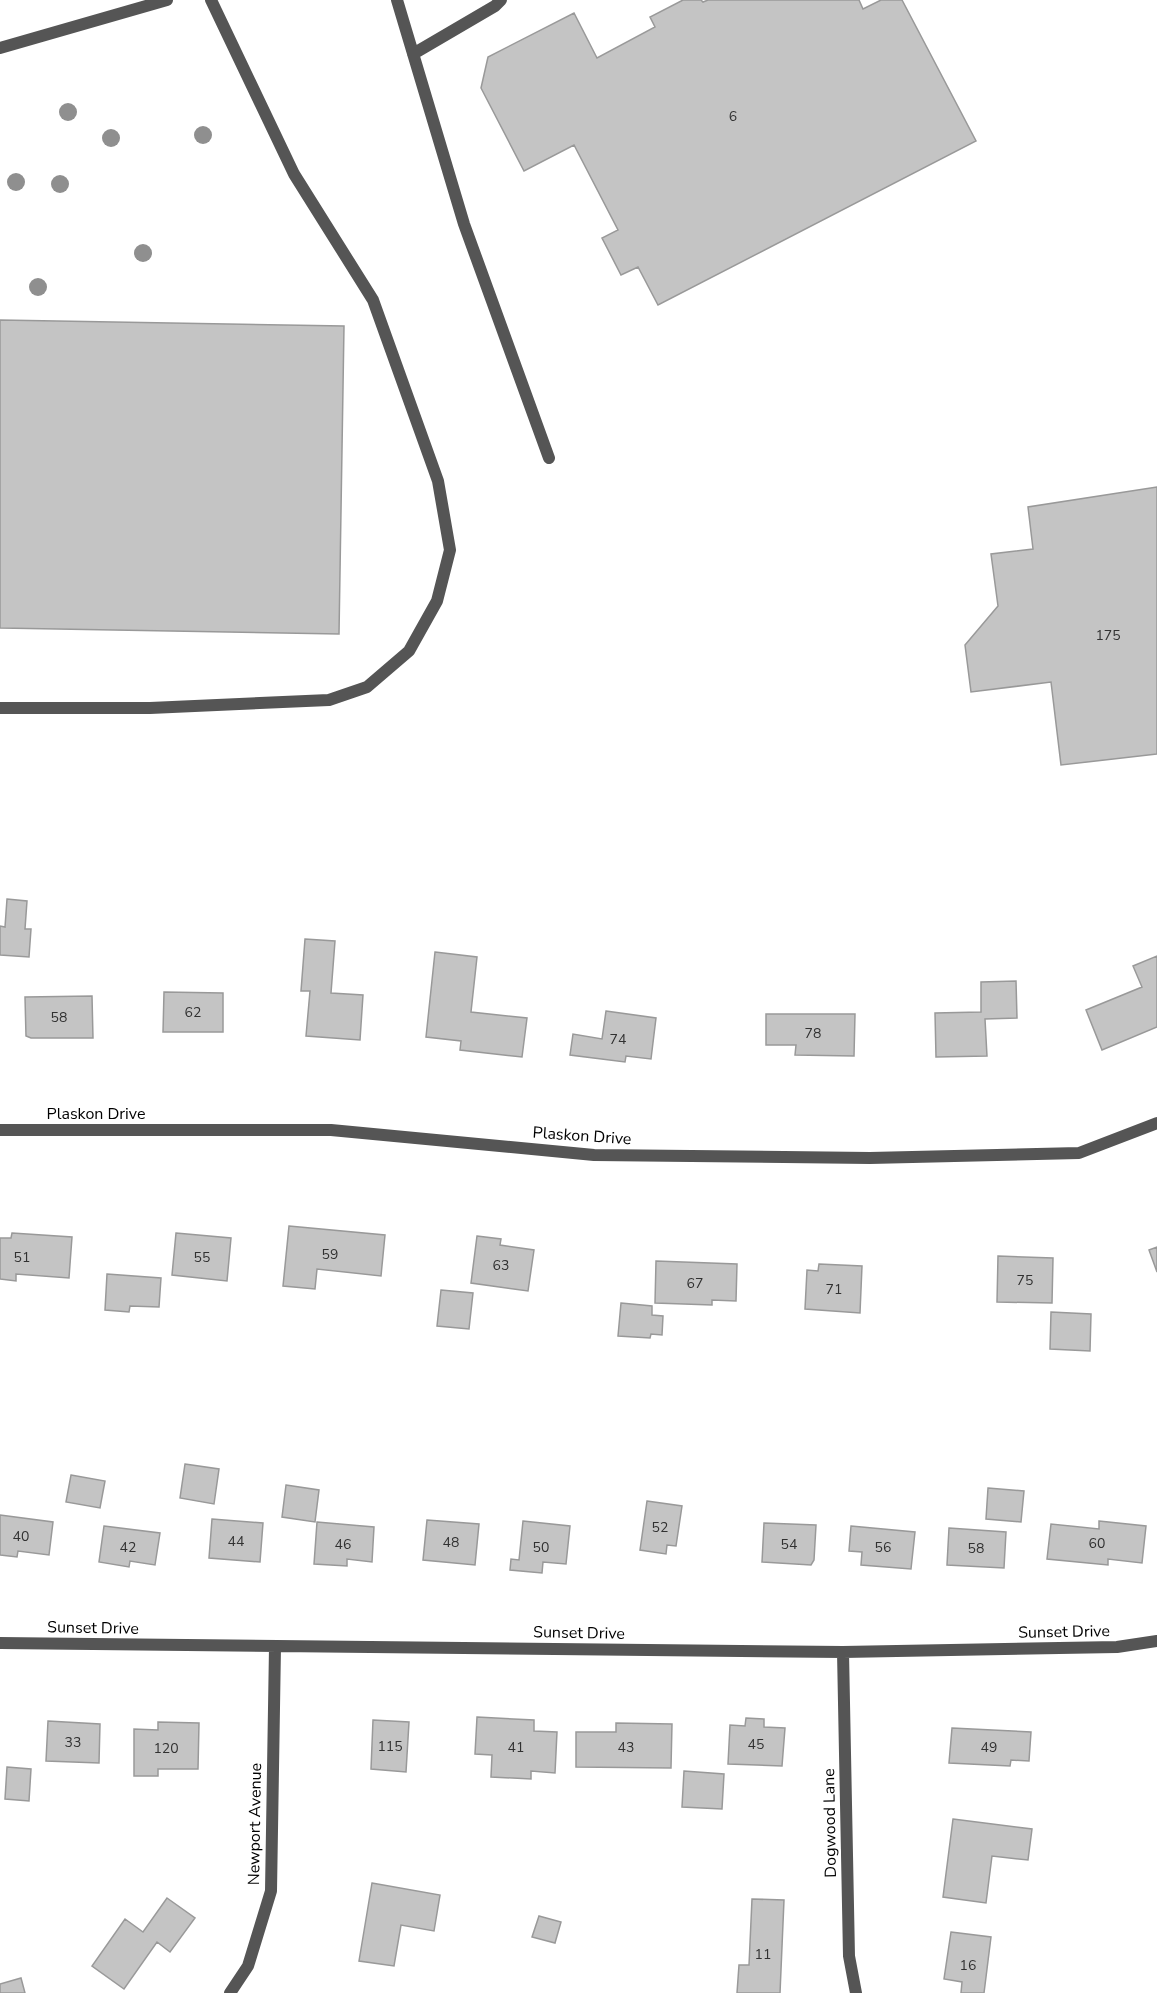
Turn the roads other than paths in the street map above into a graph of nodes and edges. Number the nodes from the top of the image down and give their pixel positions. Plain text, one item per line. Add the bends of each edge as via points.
1 (167, 0) edge
2 (211, 0) edge
3 (397, 0) edge
4 (501, 0) edge
5 (136, 4) edge
6 (0, 48) edge
7 (413, 54) junction
8 (549, 459) dead end
9 (0, 708) edge
10 (1157, 1123) edge
11 (0, 1130) edge
12 (1157, 1641) edge
13 (0, 1643) edge
14 (275, 1647) junction
15 (843, 1652) junction
16 (230, 1993) edge
17 (856, 1993) edge

1 - 5 street
2 - 9 street via 294,174 373,300 438,481 450,550 437,601 409,651 368,687 329,700 150,708
3 - 7 street
4 - 7 street
5 - 6 street
7 - 8 street via 464,224
10 - 11 street, Plaskon Drive via 1079,1153 870,1158 594,1155 331,1130
12 - 15 street, Sunset Drive via 1117,1647
13 - 14 street, Sunset Drive
14 - 15 street, Sunset Drive
14 - 16 street, Newport Avenue via 271,1891 248,1966
15 - 17 street, Dogwood Lane via 849,1945

